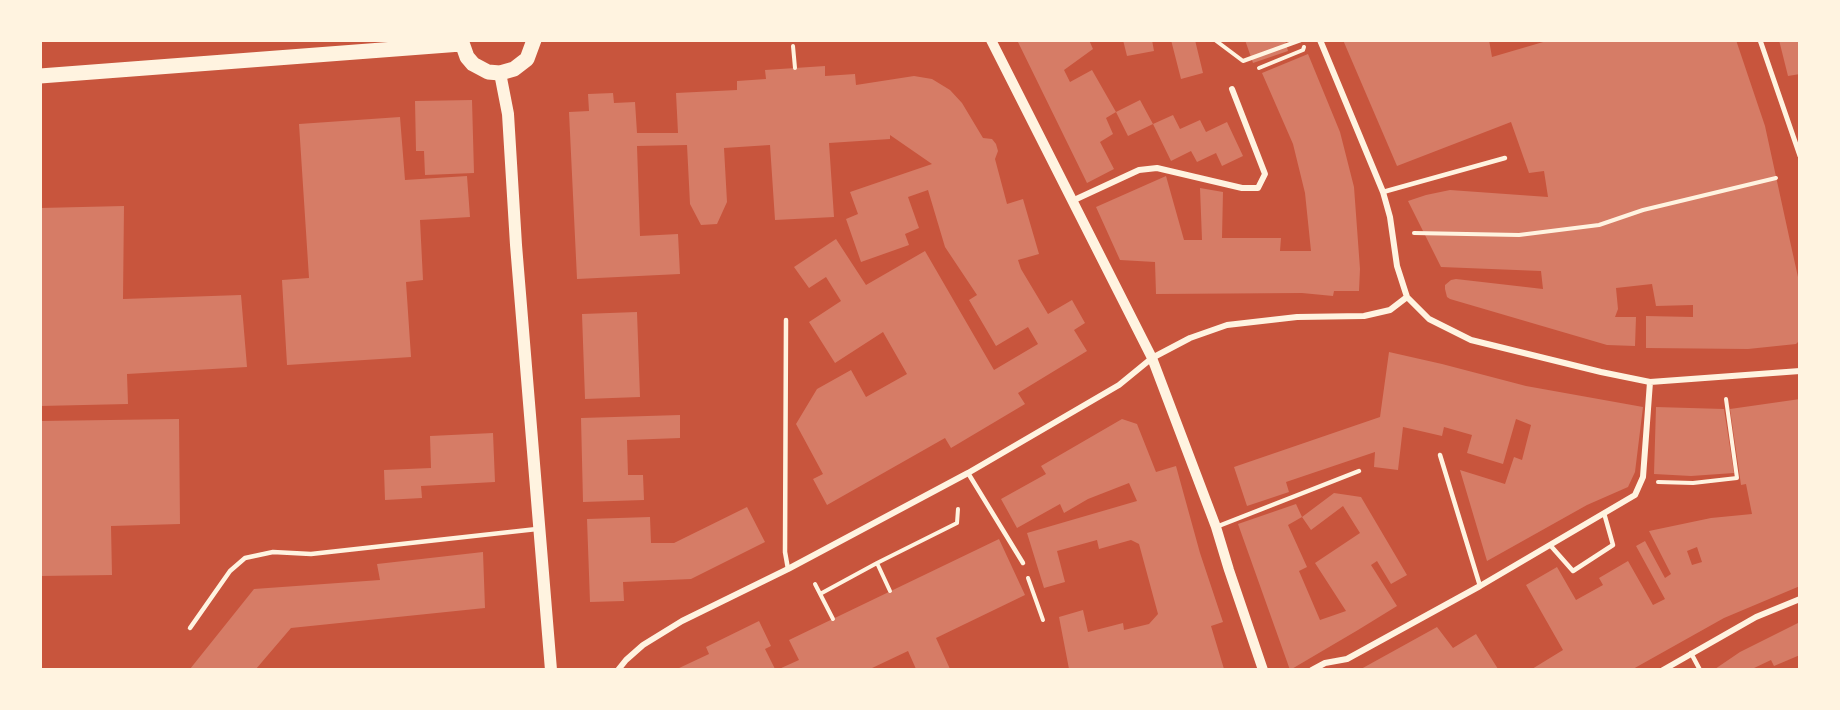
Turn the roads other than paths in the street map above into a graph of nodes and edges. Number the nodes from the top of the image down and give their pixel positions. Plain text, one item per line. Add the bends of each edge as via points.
1 (534, 40) edge
2 (991, 40) edge
3 (1320, 40) edge
4 (1760, 40) edge
5 (461, 42) edge
6 (500, 73) junction
7 (40, 76) edge
8 (1232, 89) dead end
9 (1800, 156) edge
10 (1504, 158) dead end
11 (1383, 192) junction
12 (1071, 202) junction
13 (1407, 297) junction
14 (786, 320) dead end
15 (1152, 358) junction
16 (1800, 371) edge
17 (1650, 381) junction
18 (1440, 454) dead end
19 (1359, 471) dead end
20 (968, 473) junction
21 (1604, 513) junction
22 (1216, 527) junction
23 (540, 529) junction
24 (1550, 545) junction
25 (1023, 564) road end
26 (789, 569) junction
27 (1480, 586) junction
28 (1800, 599) edge
29 (190, 628) dead end
30 (1691, 653) junction
31 (551, 669) edge
32 (618, 669) edge
33 (1263, 669) edge
34 (1312, 669) edge
35 (1664, 669) edge
36 (1700, 669) edge

1 - 6 main road via 527,59
2 - 12 street
3 - 11 street
4 - 9 street
5 - 6 main road via 473,64
5 - 7 main road
6 - 23 main road via 508,114
8 - 12 street via 1265,174 1258,188 1242,188 1157,168 1139,170
10 - 11 lane
11 - 13 street via 1396,266
12 - 15 street
13 - 15 street via 1390,310 1364,316 1297,317 1227,325 1190,338
13 - 17 street via 1429,319 1471,340
14 - 26 lane via 785,552
15 - 20 street via 1119,385
15 - 22 street
16 - 17 street
17 - 21 street via 1643,477 1635,495
18 - 27 lane
19 - 22 lane
20 - 25 lane
20 - 26 street
21 - 24 street
21 - 24 lane via 1613,545 1573,571
22 - 33 street
23 - 29 lane via 312,554 273,552 245,558 230,571
23 - 31 main road
24 - 27 street
26 - 32 street via 682,621 643,645
27 - 34 street via 1347,659
28 - 30 street via 1756,617
30 - 35 street
30 - 36 lane

